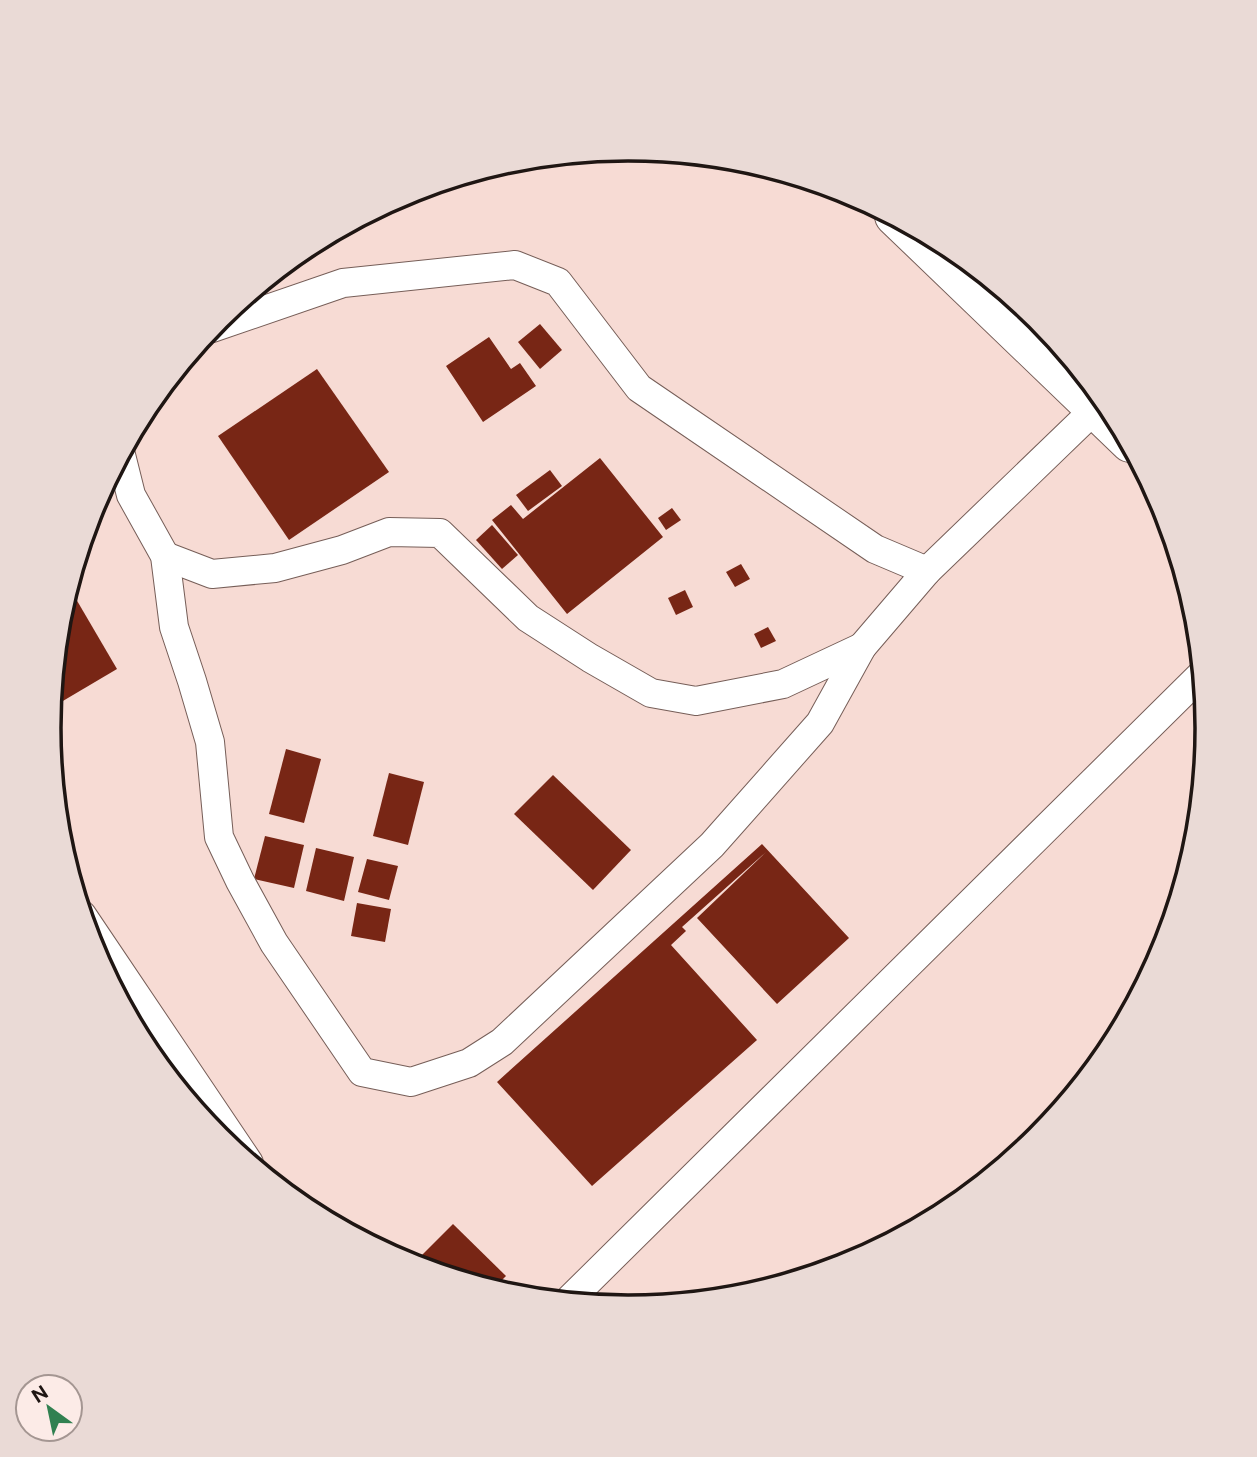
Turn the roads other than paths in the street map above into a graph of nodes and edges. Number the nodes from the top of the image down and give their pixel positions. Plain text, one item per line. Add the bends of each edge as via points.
1 (928, 247) edge
2 (236, 319) edge
3 (1083, 389) edge
4 (125, 469) edge
5 (164, 556) junction
6 (928, 571) junction
7 (862, 647) junction
8 (1194, 682) edge
9 (107, 952) edge
10 (226, 1129) edge
11 (577, 1293) edge

1 - 3 highway
2 - 6 street via 343,283 515,265 558,282 639,388 875,549
3 - 6 street
4 - 5 street via 131,495
5 - 7 street via 212,574 275,568 389,532 440,533 528,618 651,693 696,701 783,684
5 - 7 street via 173,627 209,741 219,837 234,870 274,943 362,1072 411,1082 469,1063 502,1042 712,845 820,723
6 - 7 street
8 - 11 street
9 - 10 street

